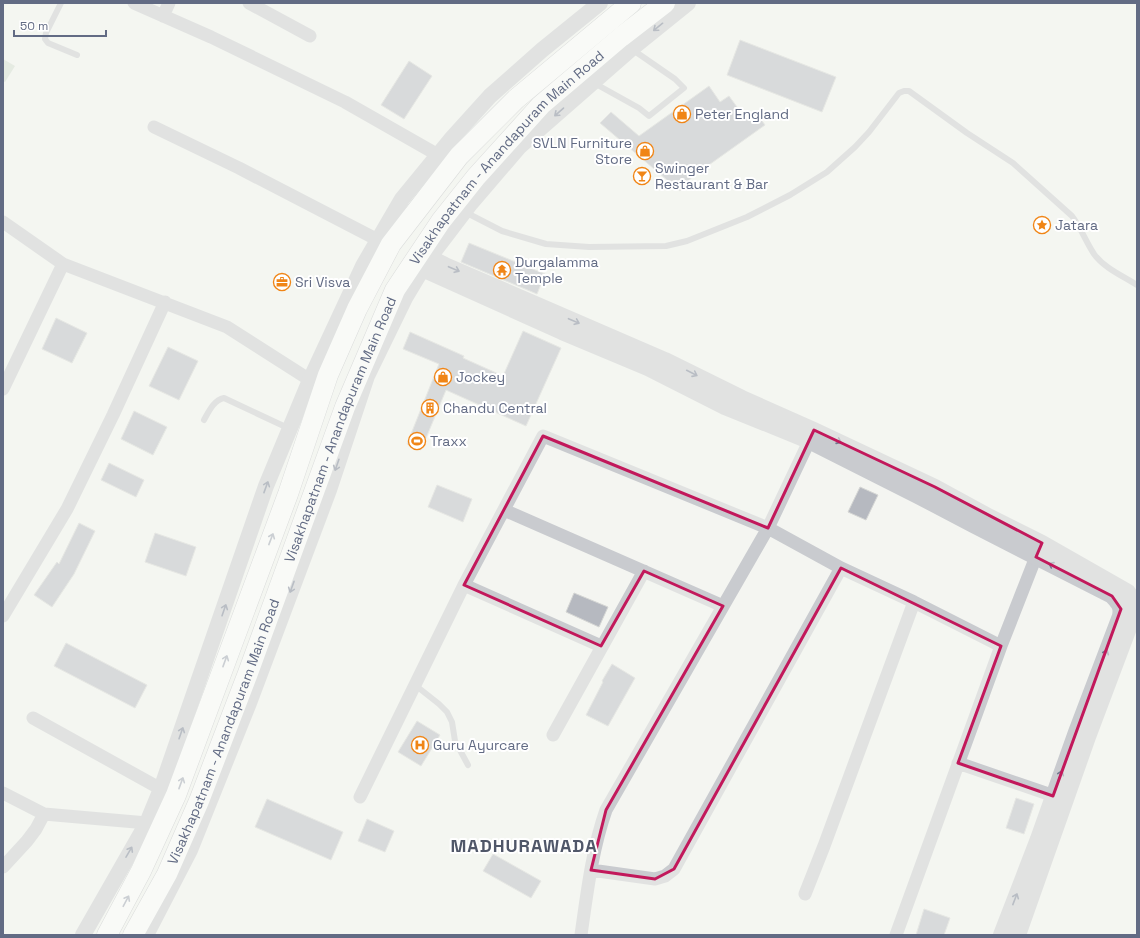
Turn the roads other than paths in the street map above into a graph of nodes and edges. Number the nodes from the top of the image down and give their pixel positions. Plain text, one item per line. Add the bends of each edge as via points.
1 (61, 3) edge
2 (134, 3) edge
3 (169, 3) edge
4 (249, 3) edge
5 (600, 3) edge
6 (630, 3) edge
7 (665, 3) edge
8 (688, 3) edge
9 (163, 16) junction
10 (310, 36) dead end
11 (631, 49) junction
12 (77, 55) dead end
13 (593, 82) junction
14 (154, 127) dead end
15 (438, 155) junction
16 (464, 212) junction
17 (3, 222) edge
18 (378, 240) junction
19 (421, 260) junction
20 (63, 264) junction
21 (1137, 285) edge
22 (165, 302) junction
23 (310, 380) junction
24 (3, 389) edge
25 (204, 420) dead end
26 (290, 429) junction
27 (812, 436) junction
28 (504, 510) junction
29 (768, 528) junction
30 (1039, 550) junction
31 (841, 568) junction
32 (644, 571) junction
33 (464, 585) junction
34 (914, 602) junction
35 (723, 606) junction
36 (3, 616) edge
37 (601, 646) junction
38 (1001, 646) junction
39 (415, 685) junction
40 (33, 718) dead end
41 (553, 735) dead end
42 (958, 764) junction
43 (468, 766) dead end
44 (161, 789) junction
45 (3, 793) edge
46 (360, 797) dead end
47 (1059, 798) junction
48 (44, 814) junction
49 (147, 823) junction
50 (3, 867) edge
51 (591, 870) junction
52 (805, 894) dead end
53 (83, 935) edge
54 (107, 935) edge
55 (134, 935) edge
56 (146, 935) edge
57 (581, 935) edge
58 (896, 935) edge
59 (1002, 935) edge
60 (1018, 935) edge

1 - 12 lane via 45,39 48,43
2 - 9 street
3 - 9 street
4 - 10 street
5 - 15 street via 490,96
54 -> 6 main road, Visakhapatnam - Anandapuram Main Road via 141,871 176,795 288,494 328,376 357,309 391,244 459,156 510,104
7 - 19 main road, Visakhapatnam - Anandapuram Main Road via 541,105 476,177 441,222
8 -> 11 street
9 - 15 street via 345,102
11 - 13 street
11 - 13 lane via 684,88 649,116
13 -> 16 street via 519,147
14 - 18 street
15 - 18 street via 402,199
16 - 19 street
16 - 21 lane via 502,231 546,244 588,247 666,246 687,241 772,205 827,172 869,132 896,96 909,91 1013,163 1072,216 1098,260
17 - 20 street
18 - 23 street via 353,286
19 - 27 street via 665,360
19 - 55 main road, Visakhapatnam - Anandapuram Main Road via 395,290 345,407 199,800 166,874
19 -> 56 street via 368,376 329,490 249,703 190,850
20 - 22 street
20 - 24 street
22 - 23 street via 227,327
22 - 36 street via 68,509
23 - 26 street
25 - 26 lane via 214,404 224,398
44 -> 26 street via 266,486
27 - 29 street
27 - 30 street via 935,487 990,517
28 - 29 street via 543,436
28 - 32 street
28 - 33 street
29 - 31 street
29 - 35 street
30 - 38 street
30 - 47 street via 1120,587 1128,592 1135,602 1135,612
31 - 34 street
31 - 51 street via 674,869 665,876 655,879
32 - 35 street
32 - 37 street
33 - 37 street
33 - 39 street
34 - 38 street
34 - 52 street
35 - 51 street via 606,810 600,825
37 - 41 street
38 - 42 street
39 - 43 lane via 447,712 452,722 455,741
39 - 46 street
40 - 44 street
42 - 47 street
42 - 58 street
44 - 49 street
45 - 48 street
59 -> 47 street
47 - 60 street
48 - 49 street
48 - 50 street via 27,841
53 -> 49 street
51 - 57 street

